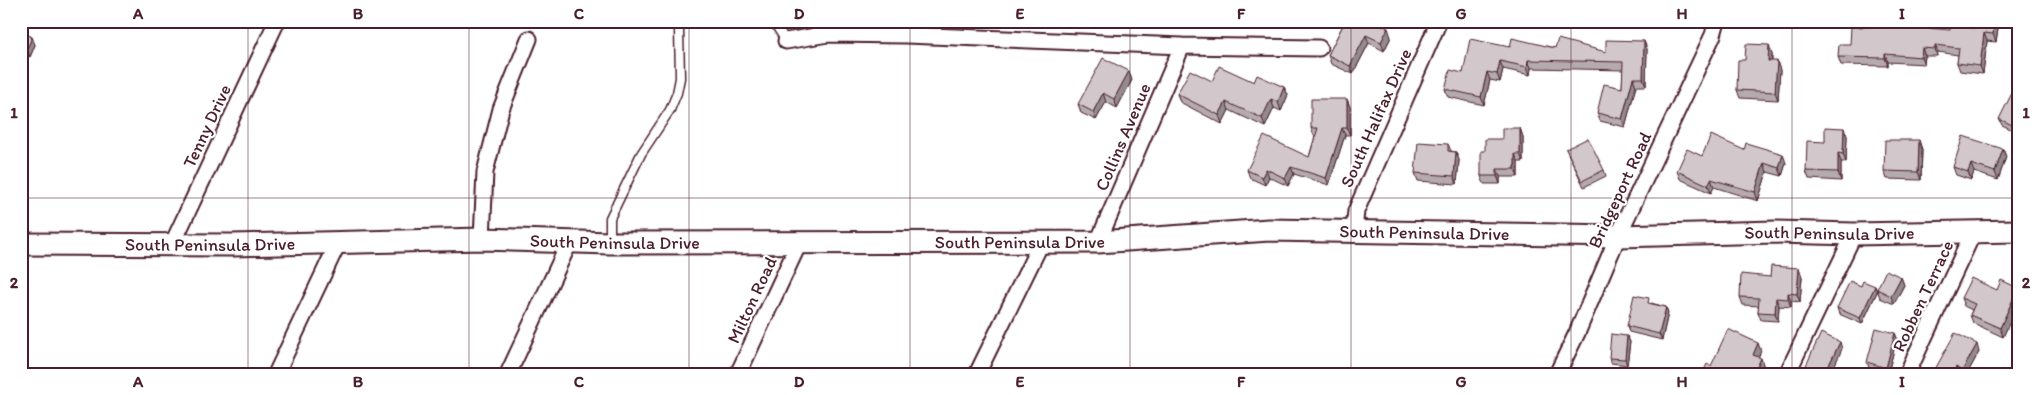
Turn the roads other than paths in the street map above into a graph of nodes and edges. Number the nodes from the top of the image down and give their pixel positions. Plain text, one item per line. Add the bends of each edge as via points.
1 (680, 21) edge
2 (773, 21) edge
3 (1439, 21) edge
4 (1717, 21) edge
5 (276, 24) dead end
6 (529, 39) dead end
7 (786, 42) joint
8 (1182, 46) junction
9 (1319, 48) dead end
10 (1354, 231) junction
11 (2019, 231) edge
12 (1973, 233) junction
13 (1854, 234) junction
14 (1618, 236) junction
15 (482, 239) junction
16 (570, 241) junction
17 (1042, 241) junction
18 (1098, 242) junction
19 (338, 243) junction
20 (610, 243) junction
21 (799, 243) junction
22 (21, 244) edge
23 (172, 245) junction
24 (276, 374) edge
25 (508, 374) edge
26 (738, 374) edge
27 (977, 374) edge
28 (1556, 374) edge
29 (1787, 374) edge
30 (1907, 374) edge

1 - 20 lane via 677,93 670,110 641,154 610,218
2 - 7 lane
3 - 10 street, South Halifax Drive via 1356,211
4 - 14 street, Bridgeport Road via 1713,36
5 - 23 street, Tenny Drive
6 - 15 street via 501,109 486,172
7 - 8 street via 828,34
8 - 9 street
8 - 18 street, Collins Avenue
10 - 14 main road, South Peninsula Drive
10 - 18 main road, South Peninsula Drive via 1269,230
11 - 12 main road, South Peninsula Drive
12 - 13 main road, South Peninsula Drive
12 - 30 street, Robben Terrace
13 - 14 main road, South Peninsula Drive via 1776,232
13 - 29 street
14 - 28 street, Bridgeport Road
15 - 16 main road, South Peninsula Drive
15 - 19 main road, South Peninsula Drive
16 - 20 main road, South Peninsula Drive
16 - 25 street
17 - 18 main road, South Peninsula Drive
17 - 21 main road, South Peninsula Drive
17 - 27 street
19 - 23 main road, South Peninsula Drive
19 - 24 street
20 - 21 main road, South Peninsula Drive
21 - 26 street, Milton Road
22 - 23 main road, South Peninsula Drive

